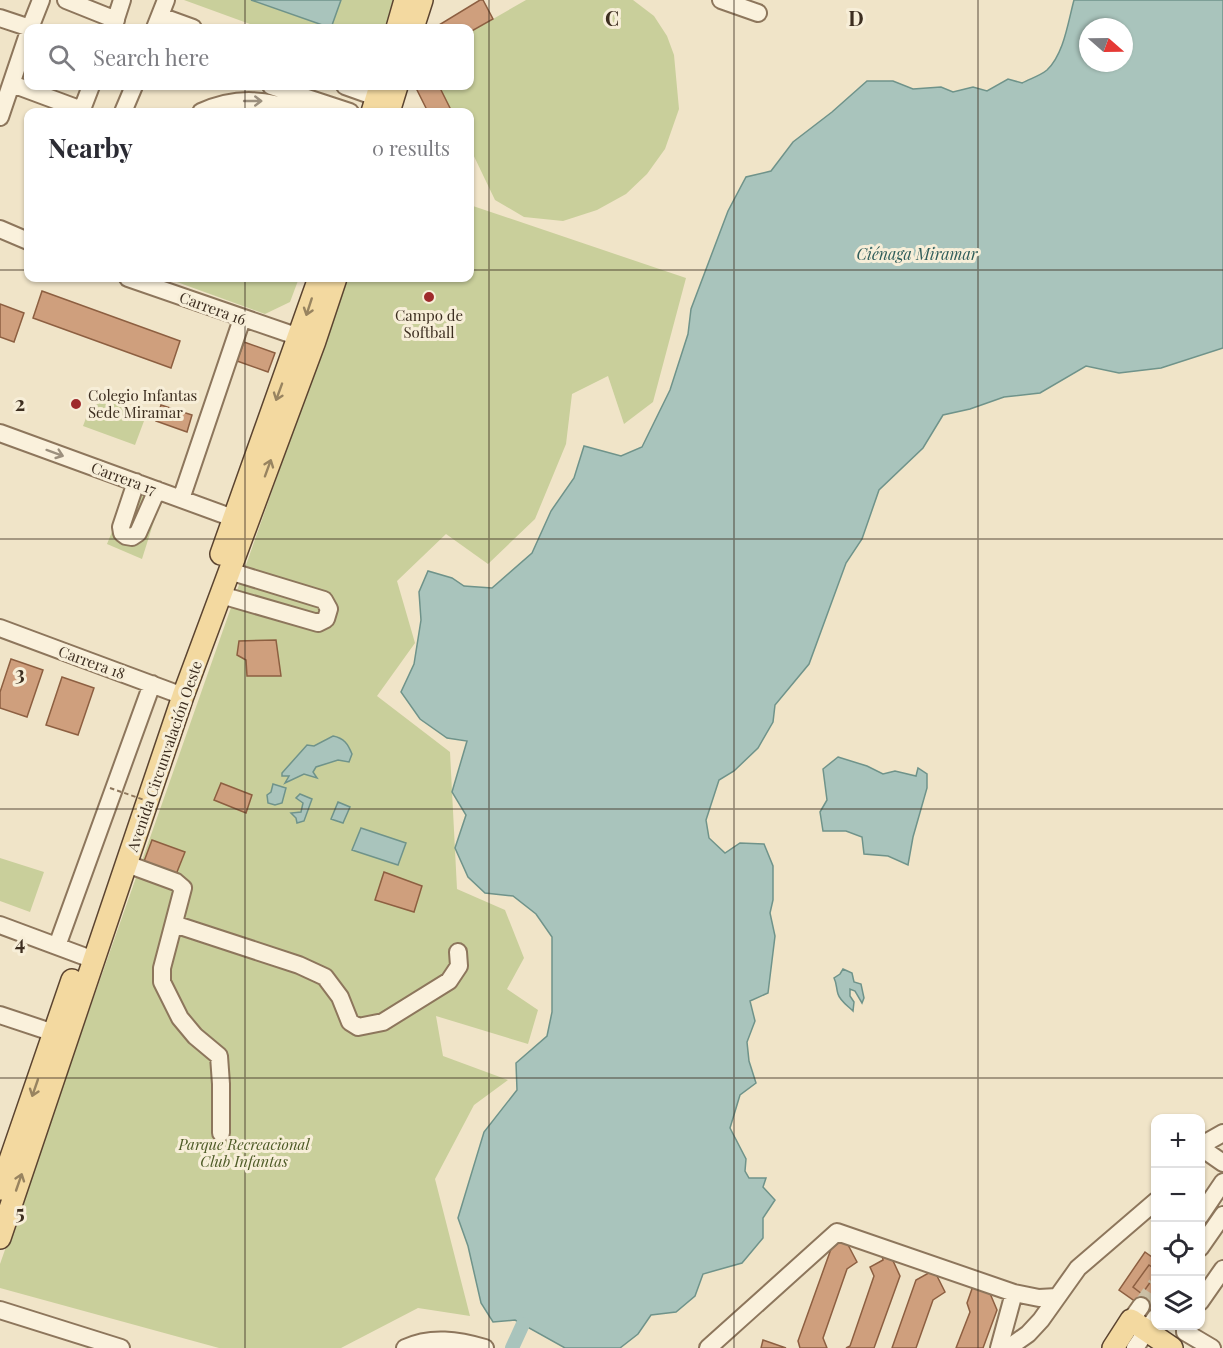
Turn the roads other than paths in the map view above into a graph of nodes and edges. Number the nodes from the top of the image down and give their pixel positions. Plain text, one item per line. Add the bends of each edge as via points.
1 (41, 0) edge
2 (66, 0) edge
3 (122, 0) edge
4 (166, 0) edge
5 (405, 0) edge
6 (422, 0) edge
7 (721, 0) edge
8 (758, 13) dead end
9 (0, 18) edge
10 (158, 22) edge
11 (32, 24) edge
12 (114, 24) edge
13 (398, 24) edge
14 (414, 24) edge
15 (24, 26) edge
16 (24, 46) edge
17 (12, 84) junction
18 (24, 89) edge
19 (28, 90) edge
20 (90, 90) edge
21 (132, 90) edge
22 (283, 90) edge
23 (354, 90) edge
24 (392, 90) edge
25 (379, 102) edge
26 (74, 108) edge
27 (83, 108) edge
28 (125, 108) edge
29 (210, 108) edge
30 (291, 108) edge
31 (338, 108) edge
32 (0, 117) edge
33 (0, 229) edge
34 (24, 239) edge
35 (139, 282) edge
36 (318, 282) edge
37 (335, 282) edge
38 (242, 319) junction
39 (299, 337) junction
40 (0, 433) edge
41 (136, 483) junction
42 (157, 490) junction
43 (181, 499) junction
44 (241, 520) junction
45 (229, 571) junction
46 (220, 595) junction
47 (0, 628) edge
48 (152, 684) junction
49 (178, 694) junction
50 (127, 864) junction
51 (174, 924) junction
52 (0, 925) edge
53 (57, 946) junction
54 (458, 952) dead end
55 (88, 957) junction
56 (0, 1016) edge
57 (54, 1033) junction
58 (221, 1133) dead end
59 (1223, 1133) edge
60 (1205, 1143) edge
61 (1205, 1150) edge
62 (1223, 1163) edge
63 (1223, 1182) edge
64 (0, 1189) edge
65 (1151, 1204) edge
66 (1205, 1209) edge
67 (1223, 1215) edge
68 (0, 1238) edge
69 (1205, 1241) edge
70 (1223, 1269) edge
71 (1014, 1293) junction
72 (1205, 1295) edge
73 (1057, 1297) junction
74 (0, 1310) edge
75 (1142, 1324) edge
76 (1185, 1330) edge
77 (121, 1348) edge
78 (405, 1348) edge
79 (484, 1348) edge
80 (708, 1348) edge
81 (999, 1348) edge
82 (1008, 1348) edge
83 (1113, 1348) edge
84 (1172, 1348) edge
85 (1212, 1348) edge

1 - 11 street
2 - 12 street
3 - 12 street
4 - 10 street
5 - 13 main road
6 - 14 main road
7 - 8 street
9 - 15 street
16 - 17 street
17 - 18 street
17 - 32 street
19 - 26 street
20 - 27 street
21 - 28 street
22 - 31 street
23 - 25 street
24 - 25 main road
29 -> 30 street via 250,100
33 - 34 street
35 - 38 street, Carrera 16
36 -> 39 main road, Avenida Circunvalación Oeste
44 -> 37 main road, Avenida Circunvalación Oeste via 315,342
38 - 39 street, Carrera 16
38 - 43 street
39 -> 44 main road, Avenida Circunvalación Oeste
40 -> 41 street, Carrera 17
41 - 42 street, Carrera 17
41 - 42 street via 121,527 126,536 138,533
42 - 43 street, Carrera 17
43 - 44 street, Carrera 17
44 - 45 main road, Avenida Circunvalación Oeste
44 - 49 main road, Avenida Circunvalación Oeste
45 - 46 main road, Avenida Circunvalación Oeste
45 - 46 street via 324,600 329,609 326,619 318,623
46 - 49 main road, Avenida Circunvalación Oeste
47 - 48 street, Carrera 18
48 - 49 street, Carrera 18
48 - 53 street
49 - 50 main road, Avenida Circunvalación Oeste
49 - 55 main road, Avenida Circunvalación Oeste
50 - 51 street via 183,888
50 - 55 main road, Avenida Circunvalación Oeste
51 - 54 street via 326,977 350,1022 358,1028 383,1022 449,981 459,966
51 - 58 street via 162,982 180,1018 219,1056
52 - 53 street
53 - 55 street
55 - 57 main road, Avenida Circunvalación Oeste
68 -> 55 main road, Avenida Circunvalación Oeste
56 - 57 street
57 -> 64 main road, Avenida Circunvalación Oeste
59 - 60 street
61 - 62 street
63 - 66 street
65 - 73 street via 1078,1268
67 - 69 street
70 - 72 street
71 - 73 street
71 - 80 street via 837,1233
71 - 81 street
73 - 82 street via 1028,1334
74 - 77 street
75 - 83 main road
75 - 84 main road
76 - 85 street
78 - 79 street via 440,1340

